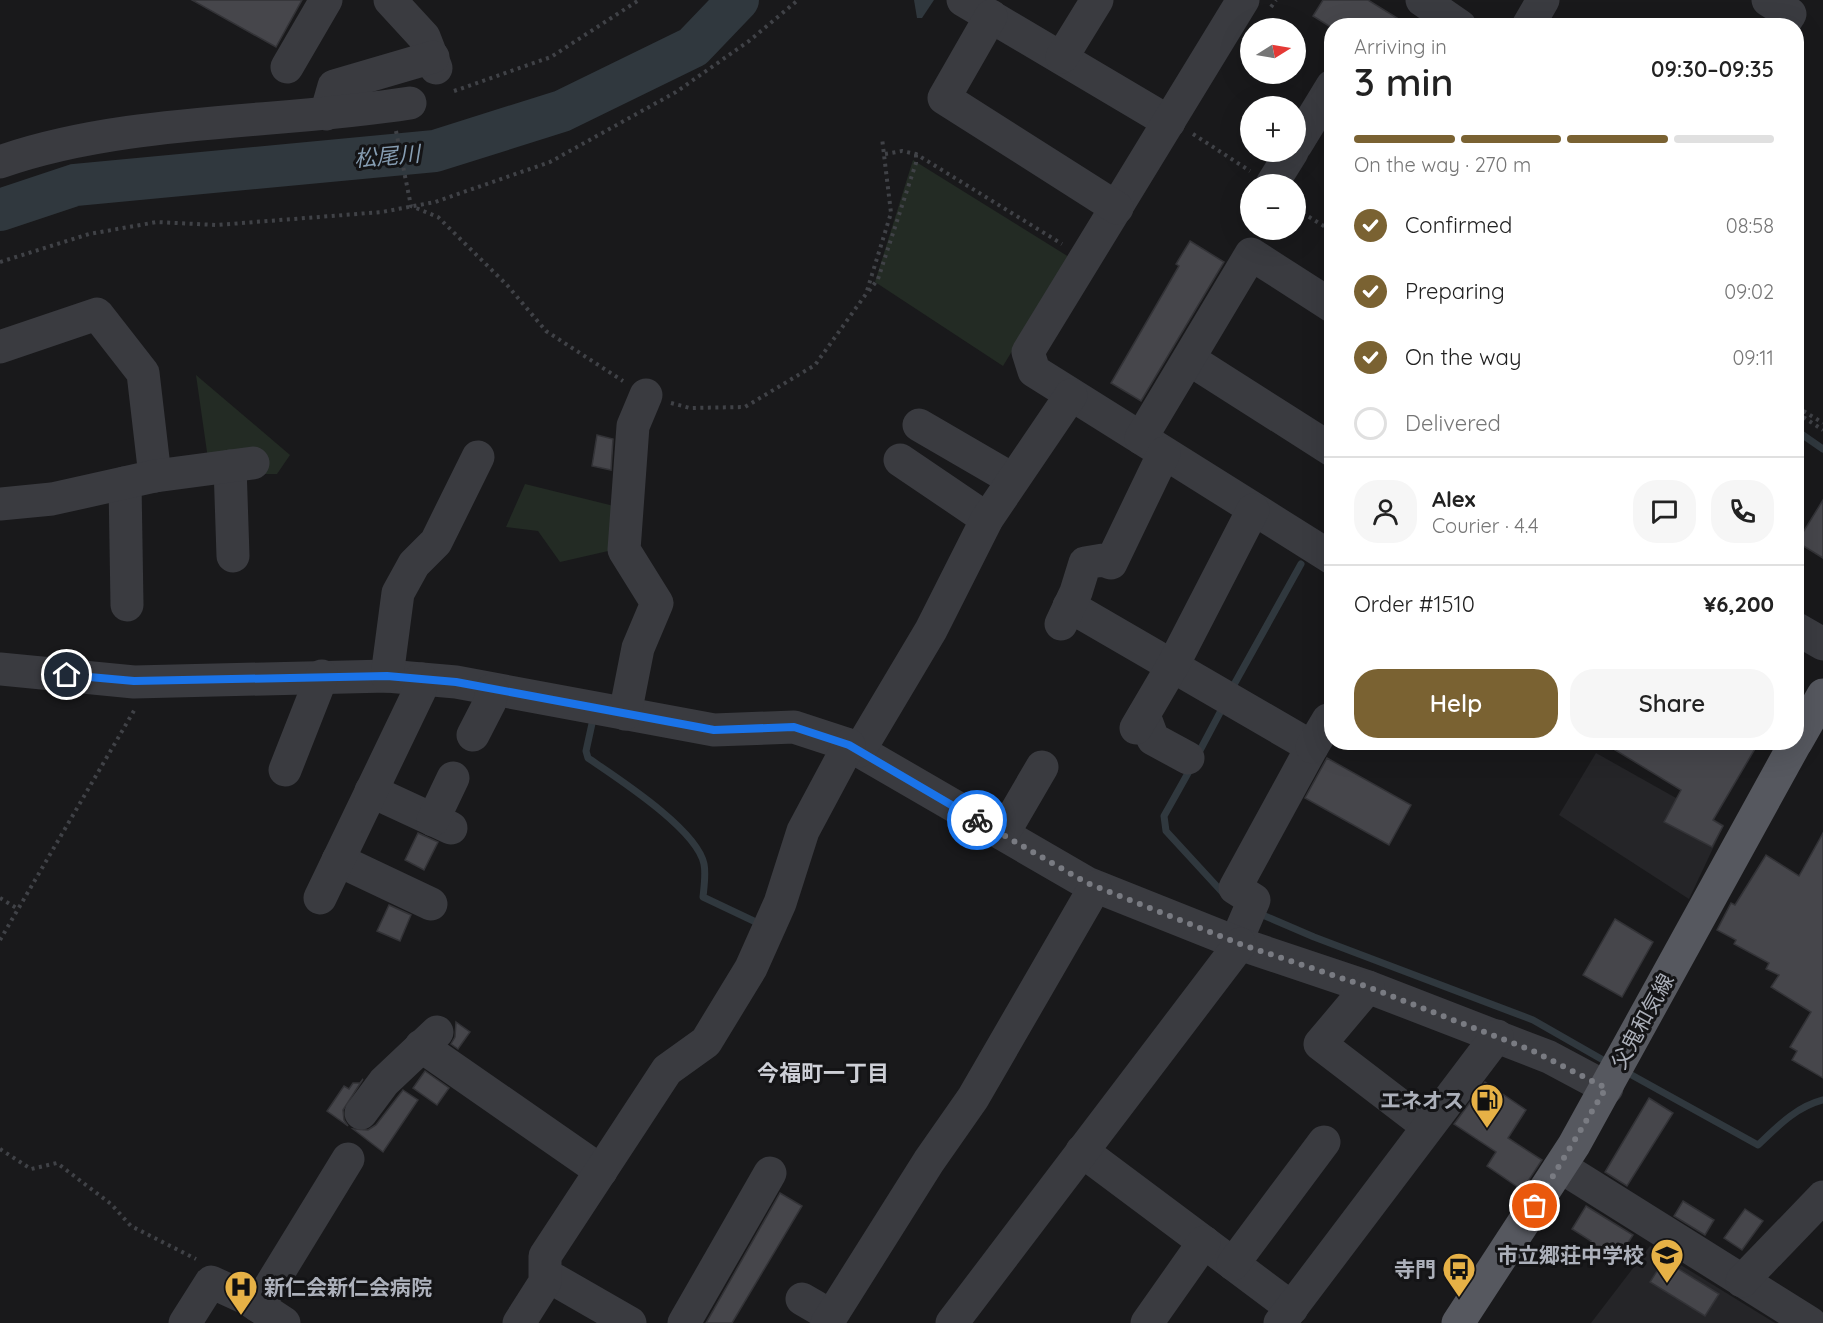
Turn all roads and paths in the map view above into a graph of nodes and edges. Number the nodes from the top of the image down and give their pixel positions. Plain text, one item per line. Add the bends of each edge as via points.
1 (326, 0) edge
2 (390, 0) edge
3 (639, 0) edge
4 (798, 0) edge
5 (963, 0) edge
6 (1097, 0) edge
7 (1243, 0) edge
8 (1422, 0) edge
9 (1543, 0) edge
10 (1768, 0) edge
11 (991, 16) junction
12 (1448, 18) edge
13 (1533, 18) edge
14 (1787, 18) edge
15 (1062, 57) junction
16 (287, 67) dead end
17 (440, 72) junction
18 (1324, 99) edge
19 (400, 104) joint
20 (326, 114) junction
21 (1181, 128) junction
22 (1306, 129) edge
23 (882, 138) dead end
24 (885, 154) junction
25 (916, 154) junction
26 (0, 162) edge
27 (1280, 162) edge
28 (1256, 174) edge
29 (1267, 174) edge
30 (411, 206) junction
31 (1116, 208) junction
32 (1306, 215) edge
33 (1324, 226) edge
34 (1252, 242) edge
35 (1071, 249) dead end
36 (0, 262) edge
37 (867, 294) junction
38 (1324, 300) edge
39 (0, 346) edge
40 (1189, 359) junction
41 (646, 395) junction
42 (1071, 395) junction
43 (1804, 411) edge
44 (1804, 418) edge
45 (1823, 423) edge
46 (919, 425) dead end
47 (1823, 430) edge
48 (1324, 445) edge
49 (1152, 446) junction
50 (900, 460) dead end
51 (464, 467) dead end
52 (140, 479) junction
53 (1012, 479) junction
54 (0, 504) edge
55 (1253, 510) junction
56 (987, 519) junction
57 (1324, 553) edge
58 (233, 556) dead end
59 (127, 605) dead end
60 (1804, 632) edge
61 (1823, 644) edge
62 (1173, 665) junction
63 (0, 669) edge
64 (322, 676) junction
65 (387, 676) junction
66 (421, 679) junction
67 (134, 681) junction
68 (492, 690) junction
69 (1823, 694) edge
70 (626, 714) junction
71 (1804, 728) edge
72 (473, 735) dead end
73 (854, 748) junction
74 (1792, 750) edge
75 (1170, 757) dead end
76 (1042, 767) dead end
77 (285, 770) dead end
78 (453, 778) dead end
79 (371, 791) junction
80 (1003, 834) junction
81 (338, 860) junction
82 (1095, 887) junction
83 (0, 898) edge
84 (320, 898) dead end
85 (431, 904) dead end
86 (18, 909) junction
87 (0, 940) edge
88 (1238, 943) junction
89 (1368, 987) junction
90 (1497, 1036) junction
91 (1606, 1088) junction
92 (361, 1113) dead end
93 (1427, 1126) junction
94 (1324, 1142) dead end
95 (0, 1149) edge
96 (1082, 1151) junction
97 (348, 1159) dead end
98 (1561, 1167) junction
99 (601, 1171) junction
100 (770, 1173) dead end
101 (1822, 1201) edge
102 (1204, 1242) junction
103 (203, 1263) dead end
104 (1233, 1264) junction
105 (1742, 1281) junction
106 (545, 1282) junction
107 (820, 1308) edge
108 (271, 1314) edge
109 (1297, 1317) edge
110 (190, 1321) edge
111 (519, 1323) edge
112 (630, 1323) edge
113 (684, 1323) edge
114 (952, 1323) edge
115 (1148, 1323) edge
116 (1458, 1323) edge
117 (1810, 1323) edge

1 - 16 street
2 - 17 street via 424,37
3 - 17 path via 551,57
4 - 30 path via 749,41 676,92 550,162 435,202
5 - 11 street
6 - 15 street
7 - 21 street
8 - 12 street
9 - 13 street
10 - 14 street via 1790,14
11 - 15 street
11 - 31 street via 944,98
15 - 21 street
17 - 20 street via 334,86
18 - 22 street
19 - 20 street
19 - 30 path
20 - 26 street via 101,137
21 - 28 path
21 - 31 street
23 - 24 path
24 - 25 path
24 - 37 path via 891,213
25 - 35 path
25 - 37 path via 878,279
27 - 29 street
30 - 36 path via 382,212 217,225 157,222 88,234
30 - 41 path via 438,216 507,285 546,331
31 - 42 street via 1028,352 1034,371
32 - 33 path
34 - 38 street
34 - 40 street
37 - 41 path via 815,365 745,407 690,408
39 - 52 street via 97,314 143,374
40 - 48 street
40 - 49 street
41 - 70 street via 633,426 624,550 657,603 638,648
42 - 49 street
42 - 53 street
43 - 45 path
44 - 47 path
46 - 53 street
49 - 55 street
49 - 62 street via 1111,563 1073,560 1065,615
50 - 56 street
51 - 65 street via 436,542 416,548 414,564 398,593
52 - 54 street via 67,481
52 - 58 street via 241,465
52 - 59 street
53 - 56 street
55 - 57 street
55 - 62 street
56 - 73 street via 932,630
60 - 61 street
62 - 75 street via 1140,722
62 - 88 street via 1320,734 1235,888 1254,900
63 - 67 street
64 - 65 street
64 - 67 street
64 - 77 street
65 - 66 street
66 - 68 street
66 - 79 street via 420,690
67 - 86 path via 135,711
68 - 70 street
68 - 72 street
69 - 71 main road, 父鬼和気線
70 - 73 street via 714,730 794,727
73 - 80 street
73 - 99 street via 803,831 780,903 751,968 706,1042 667,1070
74 - 91 main road, 父鬼和気線
76 - 80 street
78 - 79 street via 442,824
79 - 81 street
80 - 82 street
81 - 84 street
81 - 85 street via 383,893
82 - 88 street
82 - 107 street via 973,1098
83 - 86 path
86 - 87 path
88 - 89 street
88 - 96 street
89 - 90 street
89 - 93 street via 1320,1044
90 - 91 street via 1549,1057
90 - 93 street
91 - 98 main road, 父鬼和気線
92 - 99 street via 384,1082 429,1039 520,1102
93 - 109 street
94 - 104 street via 1288,1167
95 - 103 path via 31,1169 57,1163 111,1204 131,1226
96 - 102 street
96 - 114 street
97 - 108 street via 332,1208
98 - 105 street
98 - 116 main road, 父鬼和気線
99 - 106 street via 545,1256
100 - 113 street
101 - 105 street
102 - 104 street
102 - 115 street
104 - 109 street
105 - 117 street
106 - 111 street
106 - 112 street via 555,1280
108 - 110 street via 211,1282

